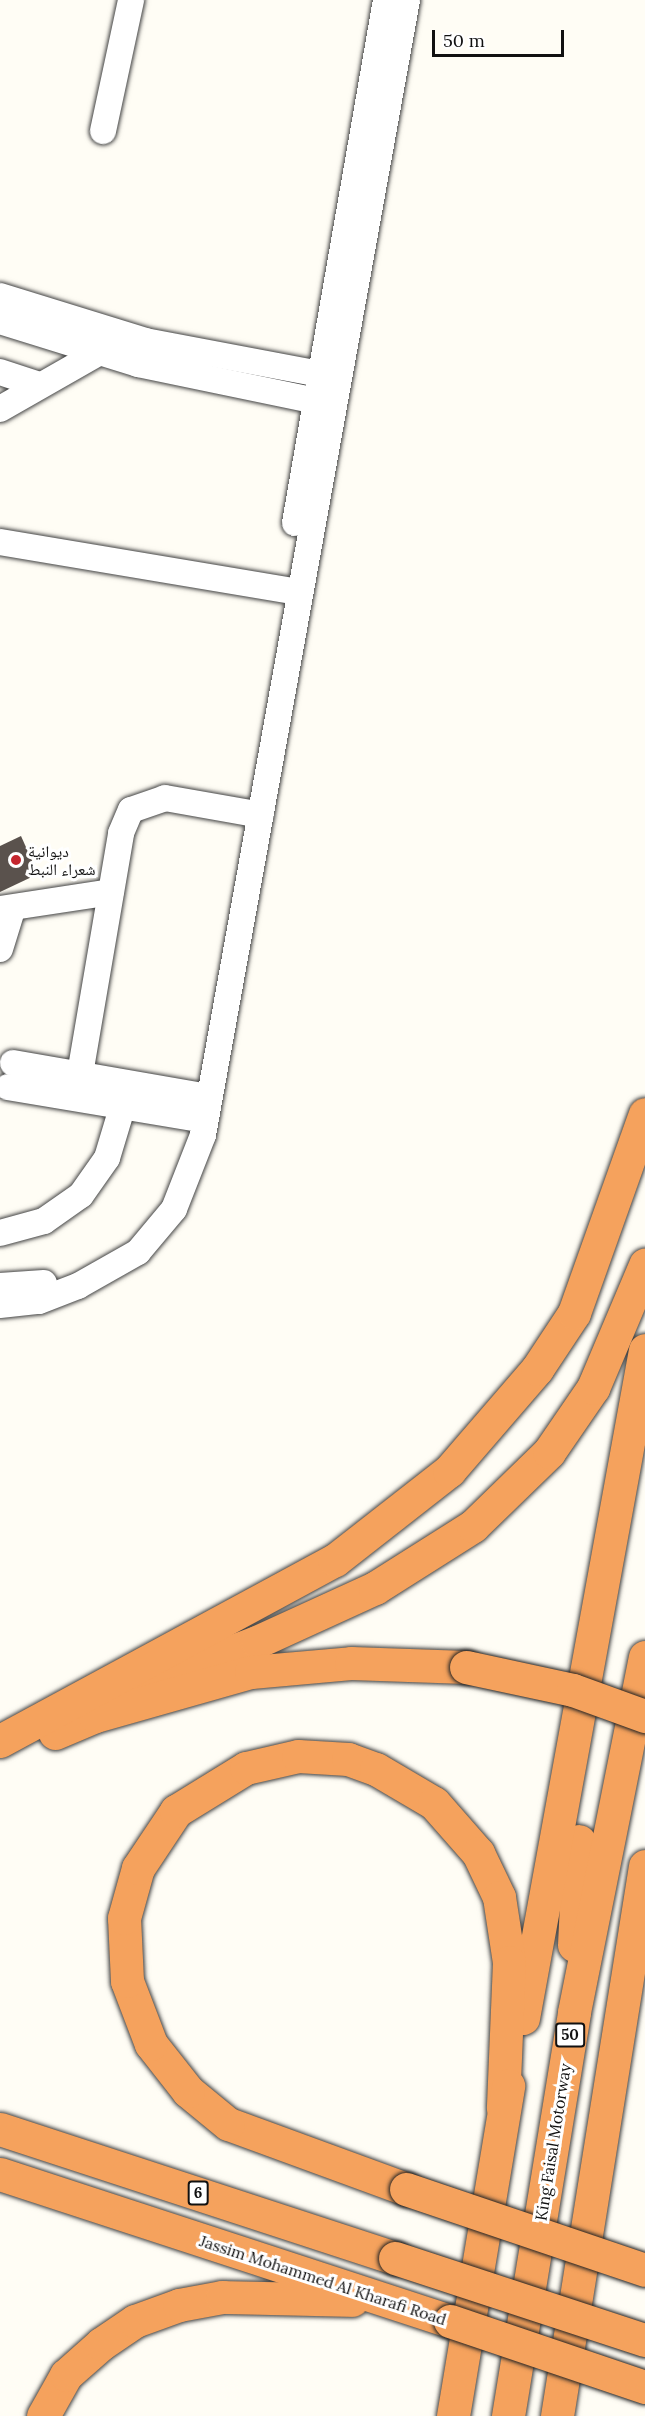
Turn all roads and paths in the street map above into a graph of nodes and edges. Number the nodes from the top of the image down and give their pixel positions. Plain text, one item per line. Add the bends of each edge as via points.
1 (131, 0) edge
2 (386, 0) edge
3 (407, 0) edge
4 (103, 131) dead end
5 (0, 296) edge
6 (0, 321) edge
7 (98, 353) junction
8 (0, 372) edge
9 (329, 376) junction
10 (39, 385) junction
11 (324, 402) junction
12 (0, 409) edge
13 (0, 542) edge
14 (292, 590) junction
15 (253, 814) junction
16 (111, 892) junction
17 (6, 909) edge
18 (0, 949) edge
19 (11, 1075) dead end
20 (65, 1080) junction
21 (123, 1105) junction
22 (195, 1106) junction
23 (645, 1114) edge
24 (0, 1233) edge
25 (645, 1265) edge
26 (0, 1286) edge
27 (0, 1305) edge
28 (645, 1350) edge
29 (645, 1476) edge
30 (645, 1658) edge
31 (94, 1716) junction
32 (645, 1716) edge
33 (0, 1740) edge
34 (0, 1756) edge
35 (645, 1866) edge
36 (638, 1935) edge
37 (574, 2012) junction
38 (503, 2108) junction
39 (0, 2128) edge
40 (0, 2174) edge
41 (645, 2270) edge
42 (386, 2300) junction
43 (645, 2340) edge
44 (645, 2387) edge
45 (43, 2416) edge
46 (453, 2416) edge
47 (508, 2416) edge
48 (556, 2416) edge

1 - 4 street
2 - 9 street
3 - 9 street
5 - 9 street via 145,341
6 - 7 street
7 - 10 street
7 - 11 street
8 - 10 street
9 - 11 street
10 - 12 street
11 - 14 street
13 - 14 street
14 - 15 street
15 - 16 street via 165,798 141,802 124,820
15 - 22 street
15 - 27 street via 215,1085 190,1178 157,1236 112,1268 39,1301
16 - 17 street
16 - 20 street
17 - 18 street
19 - 20 street
20 - 21 street
20 - 22 street
21 - 22 street
21 - 24 street via 107,1158 81,1195 44,1221
22 - 26 street via 166,1196 136,1233 84,1269 47,1283
23 - 33 highway via 574,1313 497,1421 449,1471 335,1560
25 - 31 highway via 593,1388 549,1452 473,1526 375,1588 257,1642 111,1697
28 - 38 highway via 547,1908
29 - 37 highway via 583,1799 574,1890
30 - 37 highway, King Faisal Motorway / 50
31 - 32 highway, bridge via 251,1672 351,1663 466,1667 573,1690
31 - 34 highway
35 - 36 highway
36 - 48 highway
37 - 47 highway, King Faisal Motorway / 50
38 - 41 highway, bridge via 509,1962 499,1897 478,1853 434,1803 376,1769 348,1760 298,1756 246,1768 176,1811 138,1868 124,1918 127,1981 151,2044 188,2091 228,2124
38 - 46 highway
39 - 43 highway, 6, bridge
40 - 42 highway, Jassim Mohammed Al Kharafi Road
42 - 44 highway, Jassim Mohammed Al Kharafi Road, bridge
42 - 45 highway via 222,2297 178,2305 135,2321 100,2344 66,2375

